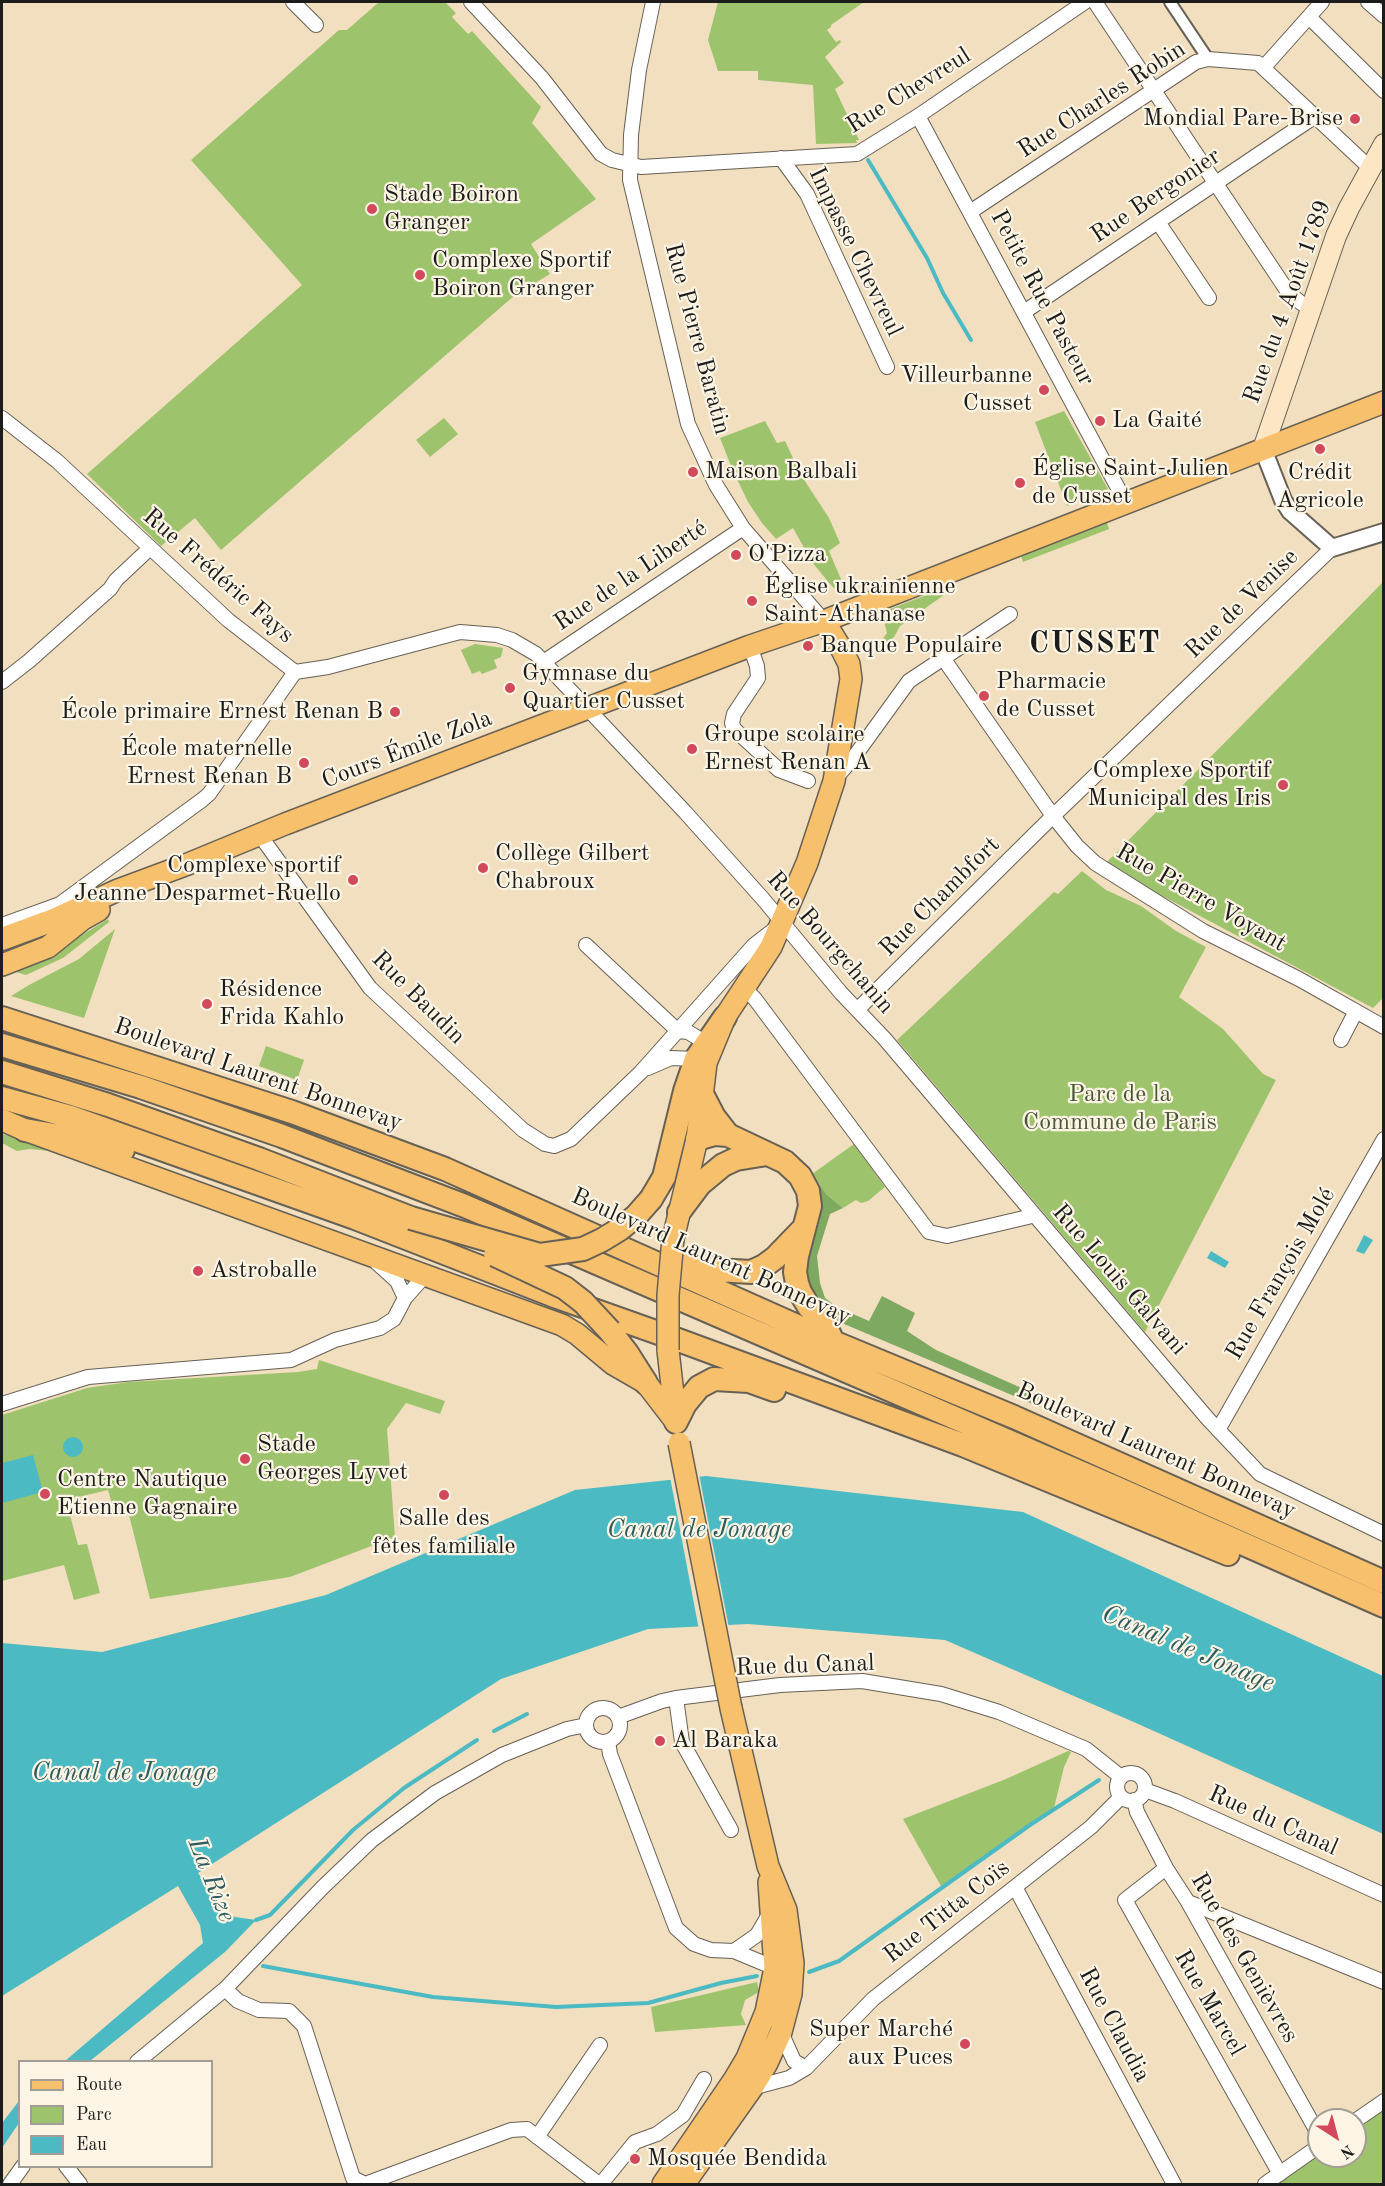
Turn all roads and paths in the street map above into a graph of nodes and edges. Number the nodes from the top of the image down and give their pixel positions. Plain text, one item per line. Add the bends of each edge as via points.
1 (294, 2) edge
2 (471, 2) edge
3 (653, 2) edge
4 (1085, 2) edge
5 (1095, 2) edge
6 (1170, 2) edge
7 (1322, 2) edge
8 (1368, 2) edge
9 (1309, 16) junction
10 (1383, 16) edge
11 (316, 25) dead end
12 (1209, 59) junction
13 (1264, 68) junction
14 (1154, 91) junction
15 (1383, 91) edge
16 (918, 116) junction
17 (1314, 117) junction
18 (1383, 144) edge
19 (781, 158) junction
20 (630, 165) junction
21 (1370, 168) junction
22 (1216, 183) junction
23 (970, 212) junction
24 (1158, 222) junction
25 (1209, 298) dead end
26 (1312, 309) junction
27 (1024, 312) junction
28 (887, 367) dead end
29 (1383, 402) edge
30 (2, 418) edge
31 (1263, 449) junction
32 (1126, 503) junction
33 (743, 528) junction
34 (1383, 532) edge
35 (1332, 548) junction
36 (150, 549) junction
37 (1010, 615) dead end
38 (824, 621) junction
39 (750, 646) junction
40 (943, 658) junction
41 (545, 661) junction
42 (295, 672) junction
43 (2, 682) edge
44 (588, 708) junction
45 (808, 781) dead end
46 (834, 781) junction
47 (1053, 816) junction
48 (259, 834) junction
49 (188, 864) junction
50 (97, 889) junction
51 (48, 922) joint
52 (782, 922) junction
53 (2, 925) edge
54 (2, 939) edge
55 (586, 945) dead end
56 (2, 965) edge
57 (745, 989) junction
58 (858, 1010) junction
59 (1356, 1011) junction
60 (725, 1017) junction
61 (2, 1018) edge
62 (1383, 1026) edge
63 (678, 1031) junction
64 (1341, 1040) dead end
65 (668, 1042) junction
66 (2, 1045) edge
67 (700, 1053) junction
68 (671, 1058) junction
69 (2, 1072) edge
70 (641, 1072) junction
71 (2, 1088) edge
72 (701, 1092) junction
73 (2, 1098) edge
74 (108, 1105) junction
75 (2, 1120) edge
76 (25, 1131) junction
77 (728, 1135) junction
78 (697, 1139) junction
79 (1383, 1139) edge
80 (767, 1154) junction
81 (678, 1212) junction
82 (1032, 1213) junction
83 (411, 1218) junction
84 (805, 1227) junction
85 (357, 1251) junction
86 (651, 1260) junction
87 (423, 1275) junction
88 (405, 1298) junction
89 (632, 1324) junction
90 (833, 1342) junction
91 (646, 1383) junction
92 (2, 1404) edge
93 (1218, 1430) junction
94 (678, 1432) junction
95 (963, 1445) junction
96 (1383, 1534) edge
97 (1291, 1565) junction
98 (1383, 1582) edge
99 (1383, 1606) edge
100 (676, 1698) junction
101 (618, 1717) junction
102 (586, 1725) junction
103 (608, 1741) junction
104 (1121, 1777) junction
105 (1144, 1790) junction
106 (1128, 1799) junction
107 (731, 1830) dead end
108 (768, 1866) junction
109 (1166, 1868) junction
110 (1015, 1887) junction
111 (1383, 1895) edge
112 (1188, 1902) junction
113 (771, 1911) junction
114 (734, 1951) junction
115 (780, 1972) junction
116 (1383, 1982) edge
117 (225, 1989) junction
118 (780, 2032) junction
119 (600, 2045) dead end
120 (138, 2060) edge
121 (806, 2068) junction
122 (704, 2079) dead end
123 (752, 2088) junction
124 (1383, 2101) edge
125 (1367, 2112) edge
126 (1307, 2114) edge
127 (537, 2137) junction
128 (1307, 2155) edge
129 (22, 2168) edge
130 (68, 2168) edge
131 (1280, 2174) junction
132 (680, 2180) edge
133 (10, 2184) edge
134 (80, 2184) edge
135 (600, 2184) edge
136 (1174, 2184) edge
137 (1265, 2184) edge

1 - 11 street
2 - 20 street via 542,78 601,154
3 - 20 street, Rue Pierre Baratin via 639,70
4 - 16 street, Rue Chevreul
5 - 14 street
6 - 12 street
7 - 9 street
8 - 10 street
9 - 13 street
9 - 15 street
12 - 13 street, Rue Charles Robin via 1258,63
12 - 14 street, Rue Charles Robin via 1196,62
13 - 17 street
14 - 22 street
14 - 23 street, Rue Charles Robin
16 - 19 street, Rue Chevreul via 857,154
16 - 23 street, Petite Rue Pasteur
17 - 21 street
17 - 22 street, Rue Bergonier
18 - 21 main road, Rue du 4 Août 1789
19 - 20 street, Rue Chevreul
19 - 28 street, Impasse Chevreul via 807,194
20 - 33 street, Rue Pierre Baratin via 630,180 688,424 716,485
21 - 26 main road, Rue du 4 Août 1789 via 1336,237
22 - 24 street, Rue Bergonier
22 - 26 street via 1288,292
23 - 27 street, Petite Rue Pasteur
24 - 25 street
24 - 27 street, Rue Bergonier
26 - 31 main road, Rue du 4 Août 1789
27 - 32 street, Petite Rue Pasteur
29 - 31 main road, Cours Émile Zola
30 - 36 street, Rue Frédéric Fays via 57,461
31 - 32 main road, Cours Émile Zola
31 - 35 street via 1290,511
32 - 38 main road, Cours Émile Zola
33 - 38 street, Rue Pierre Baratin
33 - 41 street, Rue de la Liberté
34 - 35 street
35 - 47 street, Rue de Venise
36 - 42 street, Rue Frédéric Fays via 228,620
36 - 43 street via 110,589
37 - 40 street
38 - 39 main road, Cours Émile Zola
38 - 46 main road, Rue Pierre Baratin via 849,664 851,679
39 - 44 main road, Cours Émile Zola
39 - 45 street via 758,678 734,714 734,729 779,770
40 - 46 street via 909,681
40 - 47 street, Rue Pierre Voyant
41 - 42 street, Rue Frédéric Fays via 505,638 460,632
41 - 44 street, Rue Frédéric Fays
42 - 50 street via 209,794
44 - 48 main road, Cours Émile Zola
44 - 52 street, Rue Bourgchanin
46 - 52 main road via 807,863
47 - 58 street, Rue Chambfort
47 - 59 street, Rue Pierre Voyant via 1077,846 1111,876 1203,931
48 - 49 main road, Cours Émile Zola
48 - 70 street, Rue Baudin via 370,988 523,1130 545,1144 554,1146 571,1139
49 - 50 main road, Cours Émile Zola
49 - 56 main road, Cours Émile Zola via 83,919 48,946
50 - 51 main road, Cours Émile Zola
50 - 53 street
51 - 54 highway
52 - 57 main road
52 - 58 street, Rue Bourgchanin
52 - 63 street via 754,945
55 - 63 street
57 - 60 main road
57 - 82 street, Rue Louis Galvani via 929,1232 947,1236
58 - 82 street, Rue Bourgchanin
59 - 62 street, Rue Pierre Voyant
59 - 64 street
60 - 67 highway
60 - 72 main road via 706,1064
61 - 86 highway, Boulevard Laurent Bonnevay via 303,1116 445,1169
63 - 65 street
63 - 67 street via 698,1038
65 - 68 street via 666,1050
65 - 70 street
66 - 97 highway, Boulevard Laurent Bonnevay via 282,1136 465,1206
67 - 68 street
67 - 83 highway, bridge via 685,1091 664,1177 636,1216 602,1240 583,1249 540,1256
68 - 70 street
69 - 74 highway
71 - 74 highway via 88,1106
72 - 77 highway
72 - 78 main road
73 - 89 highway via 71,1117 355,1218
74 - 83 highway
75 - 76 main road
76 - 85 main road
76 - 89 highway via 100,1143 161,1161 544,1301
77 - 78 highway
77 - 80 highway
78 - 81 main road
79 - 93 street, Rue François Molé
80 - 81 highway via 723,1165 700,1184
80 - 84 highway via 794,1169 805,1185 810,1206
81 - 94 main road, bridge via 668,1295 668,1350
82 - 93 street, Rue Louis Galvani
83 - 91 highway, bridge via 565,1288 610,1331
84 - 86 highway via 775,1258 751,1272
84 - 90 highway via 797,1256 797,1283
85 - 87 main road
85 - 88 street via 381,1265 397,1281
86 - 90 highway, Boulevard Laurent Bonnevay
87 - 88 street
87 - 91 main road via 562,1325 613,1364
88 - 92 street via 394,1319 380,1328 335,1340 291,1360 88,1377
89 - 95 highway
90 - 98 highway, Boulevard Laurent Bonnevay via 1014,1417
91 - 94 main road
93 - 96 street, Rue Louis Galvani via 1260,1474
94 - 95 highway via 685,1404 699,1387 714,1379 749,1382 937,1447
94 - 108 main road, bridge via 731,1708
95 - 97 highway via 1236,1557
97 - 99 highway, Boulevard Laurent Bonnevay
100 - 101 street, Rue du Canal
100 - 104 street, Rue du Canal via 780,1685 862,1681 941,1694 999,1712 1086,1749
100 - 107 street via 682,1742
101 - 102 street via 610,1710 599,1709 590,1715
101 - 103 street via 620,1729
102 - 103 street via 593,1739
102 - 117 street via 502,1755 435,1793 372,1840
103 - 114 street via 676,1928 694,1944
104 - 105 street via 1134,1773 1144,1783
104 - 106 street via 1118,1791
105 - 106 street via 1141,1796
105 - 111 street, Rue du Canal
106 - 109 street, Rue des Genièvres
106 - 110 street, Rue Titta Coïs
108 - 113 main road
108 - 115 main road via 786,1910
109 - 112 street, Rue des Genièvres
109 - 131 street, Rue Marcel via 1125,1900
110 - 121 street, Rue Titta Coïs via 873,1999
110 - 136 street, Rue Claudia
112 - 116 street
112 - 126 street, Rue des Genièvres
113 - 114 street via 757,1935
113 - 115 main road
114 - 115 street
115 - 118 main road via 790,1994
115 - 132 main road via 747,2058
117 - 120 street
117 - 127 street via 238,2001 259,2010 289,2011 303,2026 353,2178 365,2184 511,2130 527,2129
118 - 121 street via 794,2061
118 - 123 main road
119 - 127 street
121 - 123 street, Rue Titta Coïs via 789,2078
122 - 135 street via 683,2115 657,2134 635,2142
123 - 132 main road
124 - 125 street
127 - 135 street
128 - 131 street
129 - 133 street
130 - 134 street
131 - 137 street

